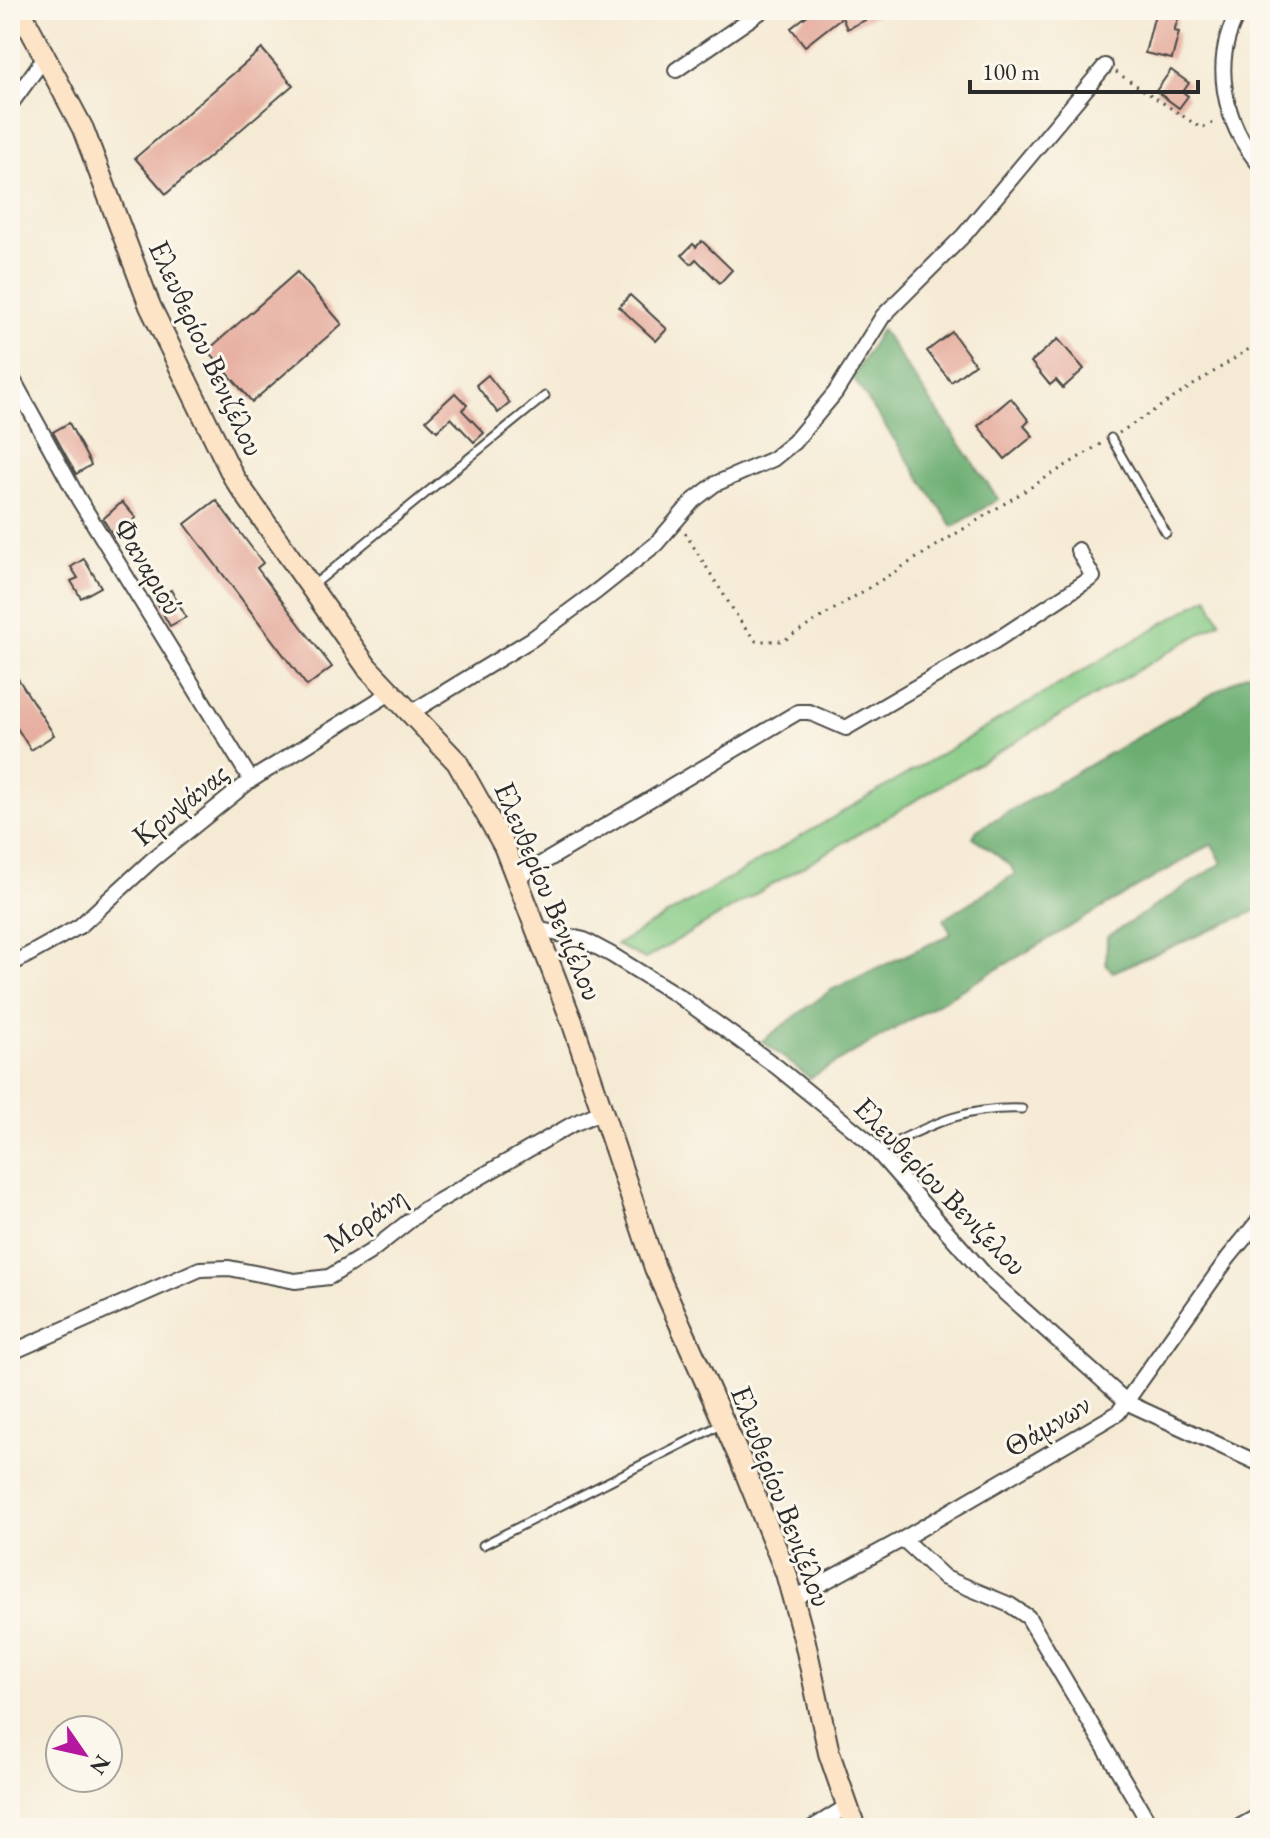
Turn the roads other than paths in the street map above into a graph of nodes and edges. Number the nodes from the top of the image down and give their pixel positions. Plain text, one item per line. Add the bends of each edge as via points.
1 (20, 10) edge
2 (763, 10) edge
3 (1240, 10) edge
4 (45, 57) junction
5 (1105, 66) road end
6 (676, 70) dead end
7 (10, 105) edge
8 (1260, 165) edge
9 (10, 374) edge
10 (545, 396) dead end
11 (1111, 438) road end
12 (1166, 533) dead end
13 (1078, 550) dead end
14 (310, 589) junction
15 (390, 693) junction
16 (412, 712) junction
17 (251, 780) junction
18 (517, 878) junction
19 (537, 929) junction
20 (10, 965) edge
21 (1022, 1109) dead end
22 (603, 1111) junction
23 (877, 1151) junction
24 (1260, 1219) edge
25 (10, 1353) edge
26 (1128, 1403) junction
27 (724, 1423) junction
28 (1260, 1464) edge
29 (903, 1539) junction
30 (483, 1545) dead end
31 (793, 1599) junction
32 (846, 1807) junction
33 (1260, 1815) edge
34 (812, 1828) edge
35 (855, 1828) edge
36 (1152, 1828) edge
37 (1237, 1828) edge

1 - 4 main road, Ελευθερίου Βενιζέλου
2 - 6 street
3 - 8 street via 1222,61 1232,115
4 - 7 street
4 - 14 main road, Ελευθερίου Βενιζέλου via 83,129 150,306 214,443
5 - 16 street via 964,235 883,316 835,393 794,442 773,459 715,484 626,568 532,639
9 - 17 street, Φαναριού via 78,498
10 - 14 lane
11 - 12 lane
13 - 18 street via 1093,577 846,728 798,712
14 - 15 main road, Ελευθερίου Βενιζέλου
15 - 16 main road, Ελευθερίου Βενιζέλου
15 - 17 street, Κρυψάνας
16 - 18 main road, Ελευθερίου Βενιζέλου via 467,776
17 - 20 street, Κρυψάνας via 80,926
18 - 19 main road, Ελευθερίου Βενιζέλου
19 - 22 main road, Ελευθερίου Βενιζέλου
19 - 23 street, Ελευθερίου Βενιζελου via 584,940 680,997 803,1086
21 - 23 lane via 984,1108 949,1118
22 - 25 street, Μοράνη via 423,1210 329,1277 295,1281 229,1268 200,1269
22 - 27 main road, Ελευθερίου Βενιζέλου via 655,1268
23 - 26 street, Ελευθερίου Βενιζελου via 987,1277
24 - 26 street, Θάμνων
26 - 28 street, Ελευθερίου Βενιζελου
26 - 29 street, Θάμνων via 1108,1420
27 - 30 lane
27 - 31 main road, Ελευθερίου Βενιζέλου
29 - 31 street, Θάμνων
29 - 36 street via 945,1578 1028,1617
31 - 32 main road, Ελευθερίου Βενιζέλου
32 - 34 street
32 - 35 main road, Ελευθερίου Βενιζέλου
33 - 37 street

